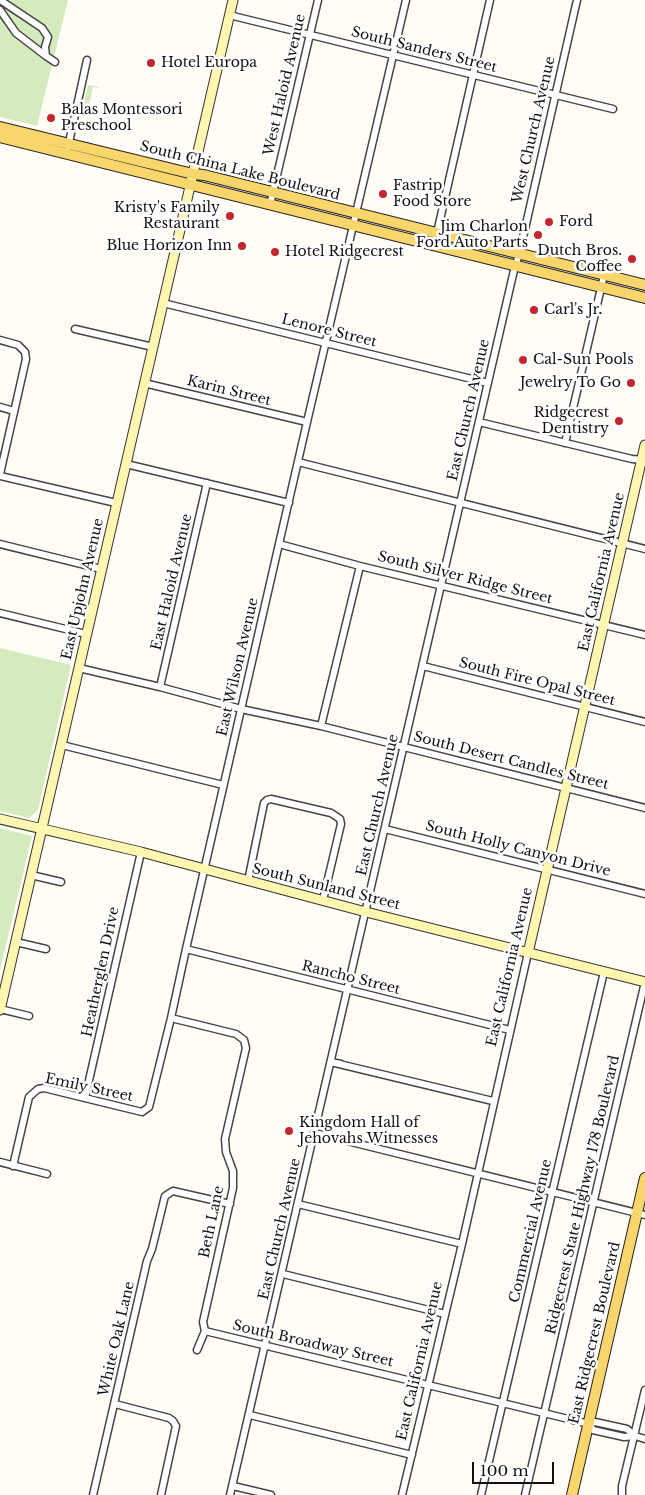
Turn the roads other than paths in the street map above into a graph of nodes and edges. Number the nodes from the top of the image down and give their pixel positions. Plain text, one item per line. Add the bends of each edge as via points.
1 (0, 0) edge
2 (233, 0) edge
3 (318, 0) edge
4 (406, 0) edge
5 (490, 0) edge
6 (577, 0) edge
7 (0, 10) edge
8 (229, 15) junction
9 (0, 20) edge
10 (16, 33) junction
11 (310, 36) junction
12 (46, 56) junction
13 (393, 56) junction
14 (87, 60) dead end
15 (55, 62) dead end
16 (474, 75) junction
17 (555, 95) junction
18 (613, 110) dead end
19 (0, 127) edge
20 (0, 137) edge
21 (68, 148) junction
22 (193, 174) junction
23 (190, 185) junction
24 (273, 193) junction
25 (270, 205) junction
26 (356, 213) junction
27 (353, 226) junction
28 (436, 234) junction
29 (434, 246) junction
30 (519, 255) junction
31 (515, 266) junction
32 (604, 275) junction
33 (645, 285) edge
34 (602, 287) junction
35 (645, 298) edge
36 (163, 303) junction
37 (75, 329) dead end
38 (0, 340) edge
39 (326, 344) junction
40 (153, 347) junction
41 (144, 383) junction
42 (488, 383) junction
43 (0, 407) edge
44 (14, 411) junction
45 (307, 422) junction
46 (479, 422) junction
47 (565, 443) junction
48 (645, 445) edge
49 (643, 460) edge
50 (298, 462) junction
51 (126, 464) junction
52 (0, 475) edge
53 (208, 483) junction
54 (116, 503) junction
55 (289, 503) junction
56 (460, 503) junction
57 (623, 543) junction
58 (0, 544) edge
59 (279, 544) junction
60 (645, 549) edge
61 (360, 566) junction
62 (101, 569) junction
63 (442, 585) junction
64 (0, 613) edge
65 (604, 625) junction
66 (86, 634) junction
67 (645, 635) edge
68 (423, 666) junction
69 (79, 668) junction
70 (160, 687) junction
71 (584, 707) junction
72 (241, 709) junction
73 (645, 722) edge
74 (321, 726) junction
75 (62, 745) junction
76 (404, 747) junction
77 (224, 785) junction
78 (565, 788) junction
79 (645, 808) edge
80 (0, 819) edge
81 (385, 829) junction
82 (42, 830) junction
83 (140, 852) junction
84 (547, 869) junction
85 (204, 870) junction
86 (31, 875) junction
87 (248, 881) junction
88 (61, 882) dead end
89 (645, 894) edge
90 (323, 900) junction
91 (366, 912) junction
92 (16, 942) junction
93 (46, 948) dead end
94 (186, 949) junction
95 (528, 953) junction
96 (604, 972) junction
97 (645, 982) edge
98 (347, 990) junction
99 (0, 1009) edge
100 (29, 1016) dead end
101 (175, 1019) junction
102 (510, 1030) junction
103 (331, 1062) junction
104 (85, 1098) junction
105 (493, 1101) junction
106 (144, 1112) joint
107 (315, 1133) junction
108 (0, 1162) edge
109 (13, 1166) junction
110 (477, 1173) junction
111 (47, 1174) dead end
112 (645, 1178) edge
113 (553, 1192) junction
114 (593, 1202) junction
115 (230, 1204) junction
116 (298, 1204) junction
117 (641, 1214) edge
118 (462, 1244) junction
119 (283, 1274) junction
120 (445, 1314) junction
121 (206, 1331) junction
122 (266, 1344) junction
123 (197, 1350) dead end
124 (428, 1385) junction
125 (645, 1390) edge
126 (502, 1403) junction
127 (115, 1404) junction
128 (545, 1413) junction
129 (250, 1415) junction
130 (589, 1424) junction
131 (634, 1436) junction
132 (645, 1439) edge
133 (412, 1454) junction
134 (233, 1486) junction
135 (93, 1495) edge
136 (161, 1495) edge
137 (230, 1495) edge
138 (271, 1495) edge
139 (402, 1495) edge
140 (481, 1495) edge
141 (525, 1495) edge
142 (572, 1495) edge
143 (622, 1495) edge

1 - 12 street via 42,28 48,37
2 - 8 street, East Upjohn Avenue
3 - 11 street, West Haloid Avenue
4 - 13 street
5 - 16 street
6 - 17 street, West Church Avenue
7 - 10 street
8 - 11 street, South Sanders Street
8 - 22 street, East Upjohn Avenue
9 - 10 street
10 - 12 street
11 - 13 street, South Sanders Street
11 - 24 street, West Haloid Avenue
12 - 15 street
13 - 16 street, South Sanders Street
13 - 26 street
14 - 21 street
16 - 17 street, South Sanders Street
16 - 28 street
17 - 18 street, South Sanders Street
17 - 30 street, West Church Avenue
19 - 21 main road, South China Lake Boulevard
20 - 21 main road, South China Lake Boulevard
21 - 22 main road, South China Lake Boulevard
21 - 23 main road, South China Lake Boulevard
22 - 23 street, East Upjohn Avenue
22 - 24 main road, South China Lake Boulevard
23 - 25 main road, South China Lake Boulevard
23 - 36 street, East Upjohn Avenue
24 - 25 street, West Haloid Avenue
24 - 26 main road, South China Lake Boulevard
25 - 27 main road, South China Lake Boulevard
26 - 27 street, South China Lake Boulevard
26 - 28 main road, South China Lake Boulevard
27 - 29 main road, South China Lake Boulevard
27 - 39 street, East Wilson Avenue
28 - 29 street
28 - 30 main road, South China Lake Boulevard
29 - 31 main road, South China Lake Boulevard
30 - 31 street, West Church Avenue
30 - 32 main road, South China Lake Boulevard
31 - 34 main road, South China Lake Boulevard
31 - 42 street, East Church Avenue
32 - 33 main road, South China Lake Boulevard
32 - 34 street
34 - 35 main road, South China Lake Boulevard
34 - 47 street
36 - 39 street, Lenore Street
36 - 40 street, East Upjohn Avenue
37 - 40 street
38 - 44 street via 18,345 25,352
39 - 42 street, Lenore Street
39 - 45 street, East Wilson Avenue
40 - 41 street, East Upjohn Avenue
41 - 45 street, Karin Street
41 - 51 street, East Upjohn Avenue
42 - 46 street, East Church Avenue
43 - 44 street
44 - 52 street
45 - 50 street, East Wilson Avenue
46 - 47 street
46 - 56 street, East Church Avenue
47 - 49 street
48 - 49 street, East California Avenue
49 - 57 street, East California Avenue
50 - 55 street, East Wilson Avenue
50 - 56 street
51 - 53 street
51 - 54 street, East Upjohn Avenue
52 - 54 street
53 - 55 street
53 - 70 street, East Haloid Avenue
54 - 62 street, East Upjohn Avenue
55 - 59 street, East Wilson Avenue
56 - 57 street
56 - 63 street, East Church Avenue
57 - 60 street
57 - 65 street, East California Avenue
58 - 62 street
59 - 61 street, South Silver Ridge Street
59 - 72 street, East Wilson Avenue
61 - 63 street, South Silver Ridge Street
61 - 74 street
62 - 66 street, East Upjohn Avenue
63 - 65 street, South Silver Ridge Street
63 - 68 street, East Church Avenue
64 - 66 street
65 - 67 street, South Silver Ridge Street
65 - 71 street, East California Avenue
66 - 69 street, East Upjohn Avenue
68 - 71 street, South Fire Opal Street
68 - 76 street, East Church Avenue
69 - 70 street, South Desert Candles Street
69 - 75 street, East Upjohn Avenue
70 - 72 street, South Desert Candles Street
71 - 73 street, South Fire Opal Street
71 - 78 street, East California Avenue
72 - 74 street, South Desert Candles Street
72 - 77 street, East Wilson Avenue
74 - 76 street, South Desert Candles Street
75 - 77 street
75 - 82 street, East Upjohn Avenue
76 - 78 street, South Desert Candles Street
76 - 81 street, East Church Avenue
77 - 85 street, East Wilson Avenue
78 - 79 street, South Desert Candles Street
78 - 84 street, East California Avenue
80 - 82 street, South Sunland Street
81 - 84 street, South Holly Canyon Drive
81 - 91 street, East Church Avenue
82 - 83 street, South Sunland Street
82 - 86 street, East Upjohn Avenue
83 - 85 street, South Sunland Street
83 - 104 street, Heatherglen Drive
84 - 89 street, South Holly Canyon Drive
84 - 95 street, East California Avenue
85 - 87 street, South Sunland Street
85 - 94 street, East Wilson Avenue
86 - 88 street
86 - 92 street, East Upjohn Avenue
87 - 90 street, South Sunland Street
87 - 90 street via 264,803 268,800 331,813 340,818 341,824
90 - 91 street, South Sunland Street
91 - 95 street, South Sunland Street
91 - 98 street, East Church Avenue
92 - 93 street
92 - 99 street, East Upjohn Avenue
94 - 98 street, Rancho Street
94 - 101 street, East Wilson Avenue
95 - 96 street, South Sunland Street
95 - 102 street, East California Avenue
96 - 97 street, South Sunland Street
96 - 113 street, Commercial Avenue
97 - 114 street, Ridgecrest State Highway 178 Boulevard
98 - 102 street, Rancho Street
98 - 103 street, East Church Avenue
99 - 100 street
101 - 106 street, East Wilson Avenue via 149,1107
101 - 115 street, Beth Lane via 236,1034 244,1040 246,1048 225,1139 234,1178
102 - 105 street, East California Avenue
103 - 105 street
103 - 107 street, East Church Avenue
104 - 106 street, Emily Street
104 - 109 street, Emily Street via 44,1088 31,1095
105 - 110 street, East California Avenue
107 - 110 street
107 - 116 street, East Church Avenue
108 - 109 street
109 - 111 street
110 - 113 street
110 - 118 street, East California Avenue
112 - 117 main road, East Ridgecrest Boulevard
113 - 114 street
113 - 126 street, Commercial Avenue
114 - 117 street
114 - 128 street, Ridgecrest State Highway 178 Boulevard
115 - 121 street, Beth Lane via 203,1322
115 - 127 street, White Oak Lane via 173,1191 165,1196
116 - 118 street
116 - 119 street, East Church Avenue
117 - 130 main road, East Ridgecrest Boulevard
118 - 120 street, East California Avenue
119 - 120 street
119 - 122 street, East Church Avenue
120 - 124 street, East California Avenue
121 - 122 street, South Broadway Street
121 - 123 street, Beth Lane
122 - 124 street, South Broadway Street
122 - 129 street, East Church Avenue
124 - 126 street, South Broadway Street
124 - 133 street, East California Avenue
125 - 131 street
126 - 128 street, South Broadway Street
126 - 140 street, Commercial Avenue
127 - 135 street, White Oak Lane
127 - 136 street via 169,1418 174,1423 176,1432
128 - 130 street, South Broadway Street
128 - 141 street, Ridgecrest State Highway 178 Boulevard
129 - 133 street
129 - 134 street, East Church Avenue
130 - 131 street, South Broadway Street via 595,1422 627,1429
130 - 142 main road, East Ridgecrest Boulevard
131 - 132 street, South Broadway Street
131 - 143 street
133 - 139 street, East California Avenue
134 - 137 street, East Church Avenue
134 - 138 street

